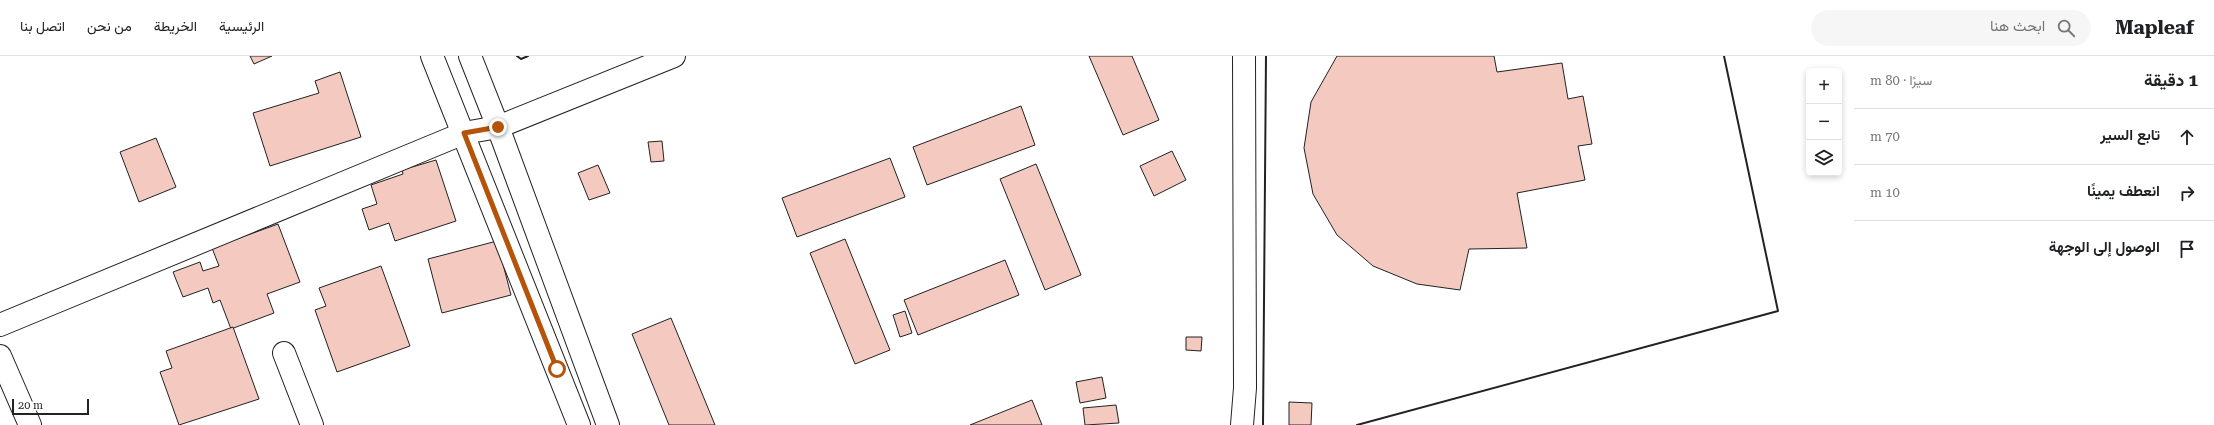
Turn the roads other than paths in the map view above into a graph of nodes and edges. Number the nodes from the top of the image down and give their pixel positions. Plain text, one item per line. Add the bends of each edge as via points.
1 (432, 56) edge
2 (470, 56) edge
3 (674, 56) edge
4 (1244, 56) edge
5 (498, 127) junction
6 (464, 133) junction
7 (0, 324) edge
8 (284, 353) dead end
9 (0, 356) edge
10 (306, 423) edge
11 (30, 425) edge
12 (579, 425) edge
13 (608, 425) edge
14 (1242, 425) edge

1 - 6 main road
2 - 5 main road
3 - 5 main road
4 - 14 main road via 1245,388
5 - 6 main road
5 - 13 main road
6 - 7 main road
6 - 12 main road
8 - 10 main road
9 - 11 main road

